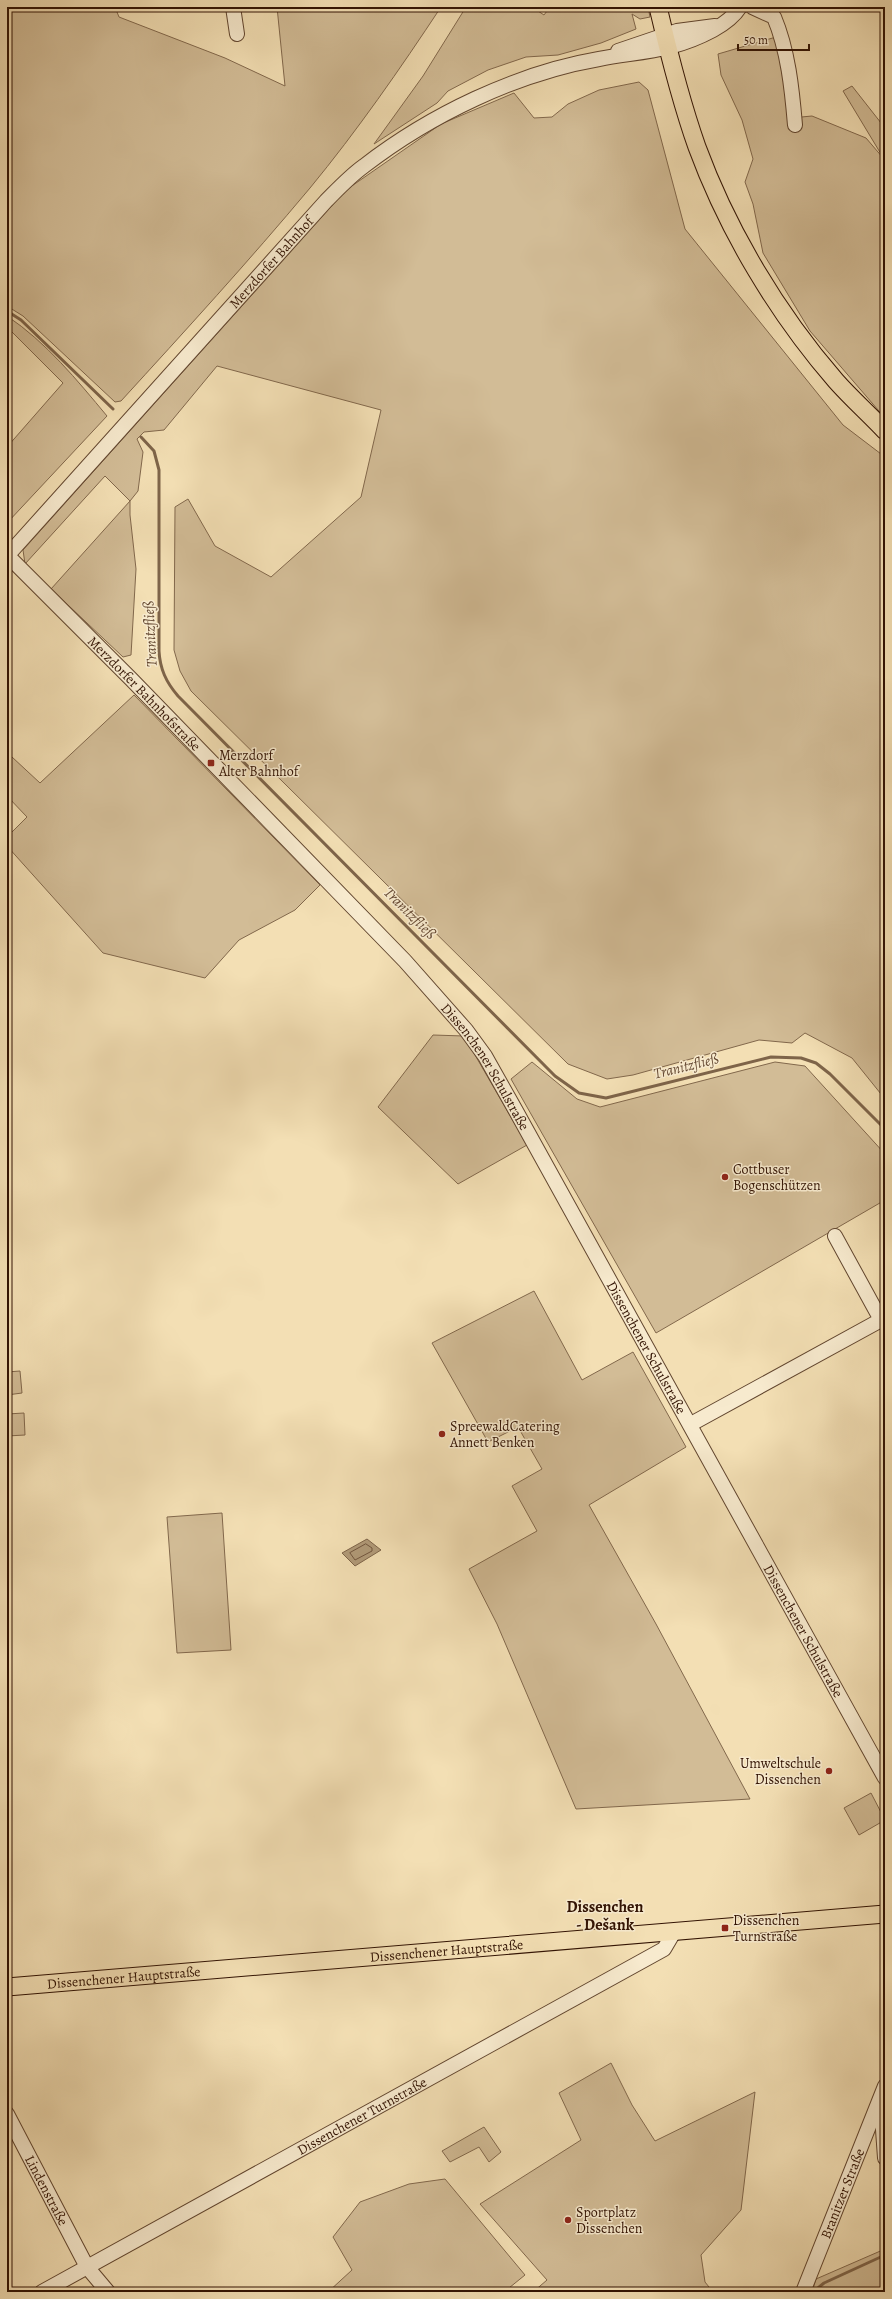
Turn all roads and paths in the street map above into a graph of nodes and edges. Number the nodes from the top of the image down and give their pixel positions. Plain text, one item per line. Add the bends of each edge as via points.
1 (233, 7) edge
2 (658, 7) edge
3 (740, 7) edge
4 (752, 7) edge
5 (237, 34) dead end
6 (666, 42) junction
7 (795, 125) dead end
8 (885, 431) edge
9 (7, 556) edge
10 (380, 936) joint
11 (835, 1236) dead end
12 (691, 1424) junction
13 (885, 1778) edge
14 (885, 1914) edge
15 (674, 1932) junction
16 (7, 1987) edge
17 (883, 2091) edge
18 (7, 2114) edge
19 (885, 2158) edge
20 (87, 2267) junction
21 (42, 2292) edge
22 (108, 2292) edge
23 (803, 2292) edge

1 - 5 street
2 - 6 main road
3 - 6 street, Merzdorfer Bahnhof via 735,16 696,39
4 - 7 street via 774,17 780,30 793,94
6 - 8 main road via 697,147 732,226 803,339 836,381
6 - 9 street, Merzdorfer Bahnhof via 524,80 457,107 402,138 362,167 326,201
9 - 10 street, Merzdorfer Bahnhofstraße via 131,679
10 - 12 street, Dissenchener Schulstraße via 466,1030 485,1056
11 - 12 street via 881,1320
12 - 13 street, Dissenchener Schulstraße
14 - 15 main road, Dissenchener Hauptstraße
15 - 16 main road, Dissenchener Hauptstraße
15 - 20 street, Dissenchener Turnstraße via 664,1949
17 - 19 street, Branitzer Straße
17 - 23 street, Branitzer Straße
18 - 20 street, Lindenstraße
20 - 21 street, Dissenchener Turnstraße
20 - 22 street, Lindenstraße

